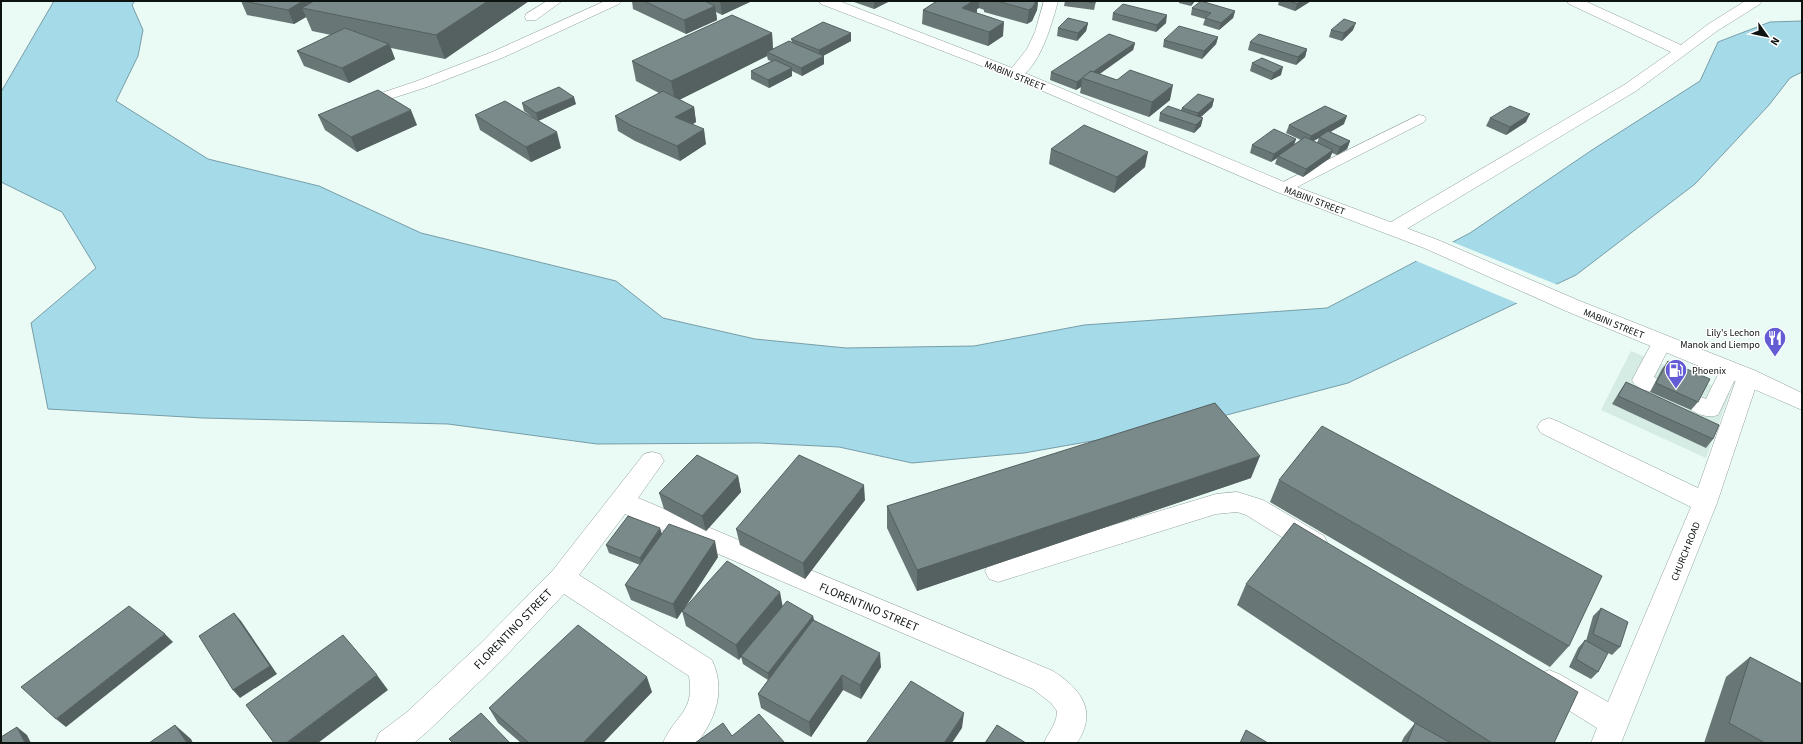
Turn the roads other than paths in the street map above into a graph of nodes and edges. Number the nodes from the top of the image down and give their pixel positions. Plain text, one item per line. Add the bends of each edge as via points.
1 (556, 1) edge
2 (616, 1) edge
3 (826, 1) edge
4 (1051, 1) edge
5 (1574, 1) edge
6 (1755, 1) edge
7 (531, 17) dead end
8 (1682, 51) junction
9 (1015, 74) junction
10 (346, 110) edge
11 (1419, 119) dead end
12 (1283, 188) junction
13 (1393, 229) junction
14 (1662, 342) junction
15 (1739, 373) junction
16 (1653, 384) dead end
17 (1802, 402) edge
18 (1695, 403) edge
19 (1549, 427) dead end
20 (652, 461) dead end
21 (622, 502) junction
22 (1705, 503) junction
23 (1336, 556) edge
24 (998, 571) dead end
25 (562, 578) junction
26 (1527, 670) edge
27 (1611, 733) edge
28 (390, 743) edge
29 (678, 743) edge
30 (1059, 743) edge

1 - 7 lane
2 - 10 lane via 497,55
3 - 9 street, MABINI STREET
4 - 9 street via 1040,40 1027,62
5 - 8 street
6 - 8 street via 1712,28
8 - 13 street via 1630,88
9 - 12 street, MABINI STREET
11 - 12 lane
12 - 13 street, MABINI STREET
13 - 14 street, MABINI STREET
14 - 15 street, MABINI STREET
14 - 16 lane via 1642,380
15 - 17 street, MABINI STREET
15 - 18 lane via 1711,410
15 - 22 street, CHURCH ROAD
19 - 22 street
20 - 21 street, FLORENTINO STREET
21 - 25 street, FLORENTINO STREET
21 - 30 street, FLORENTINO STREET via 1043,680 1063,694 1072,707 1070,728
22 - 27 street, CHURCH ROAD
23 - 24 street via 1254,507 1237,502 1216,504
25 - 28 street, FLORENTINO STREET via 490,653 417,722
25 - 29 street via 702,669 705,689 702,709
26 - 27 street

